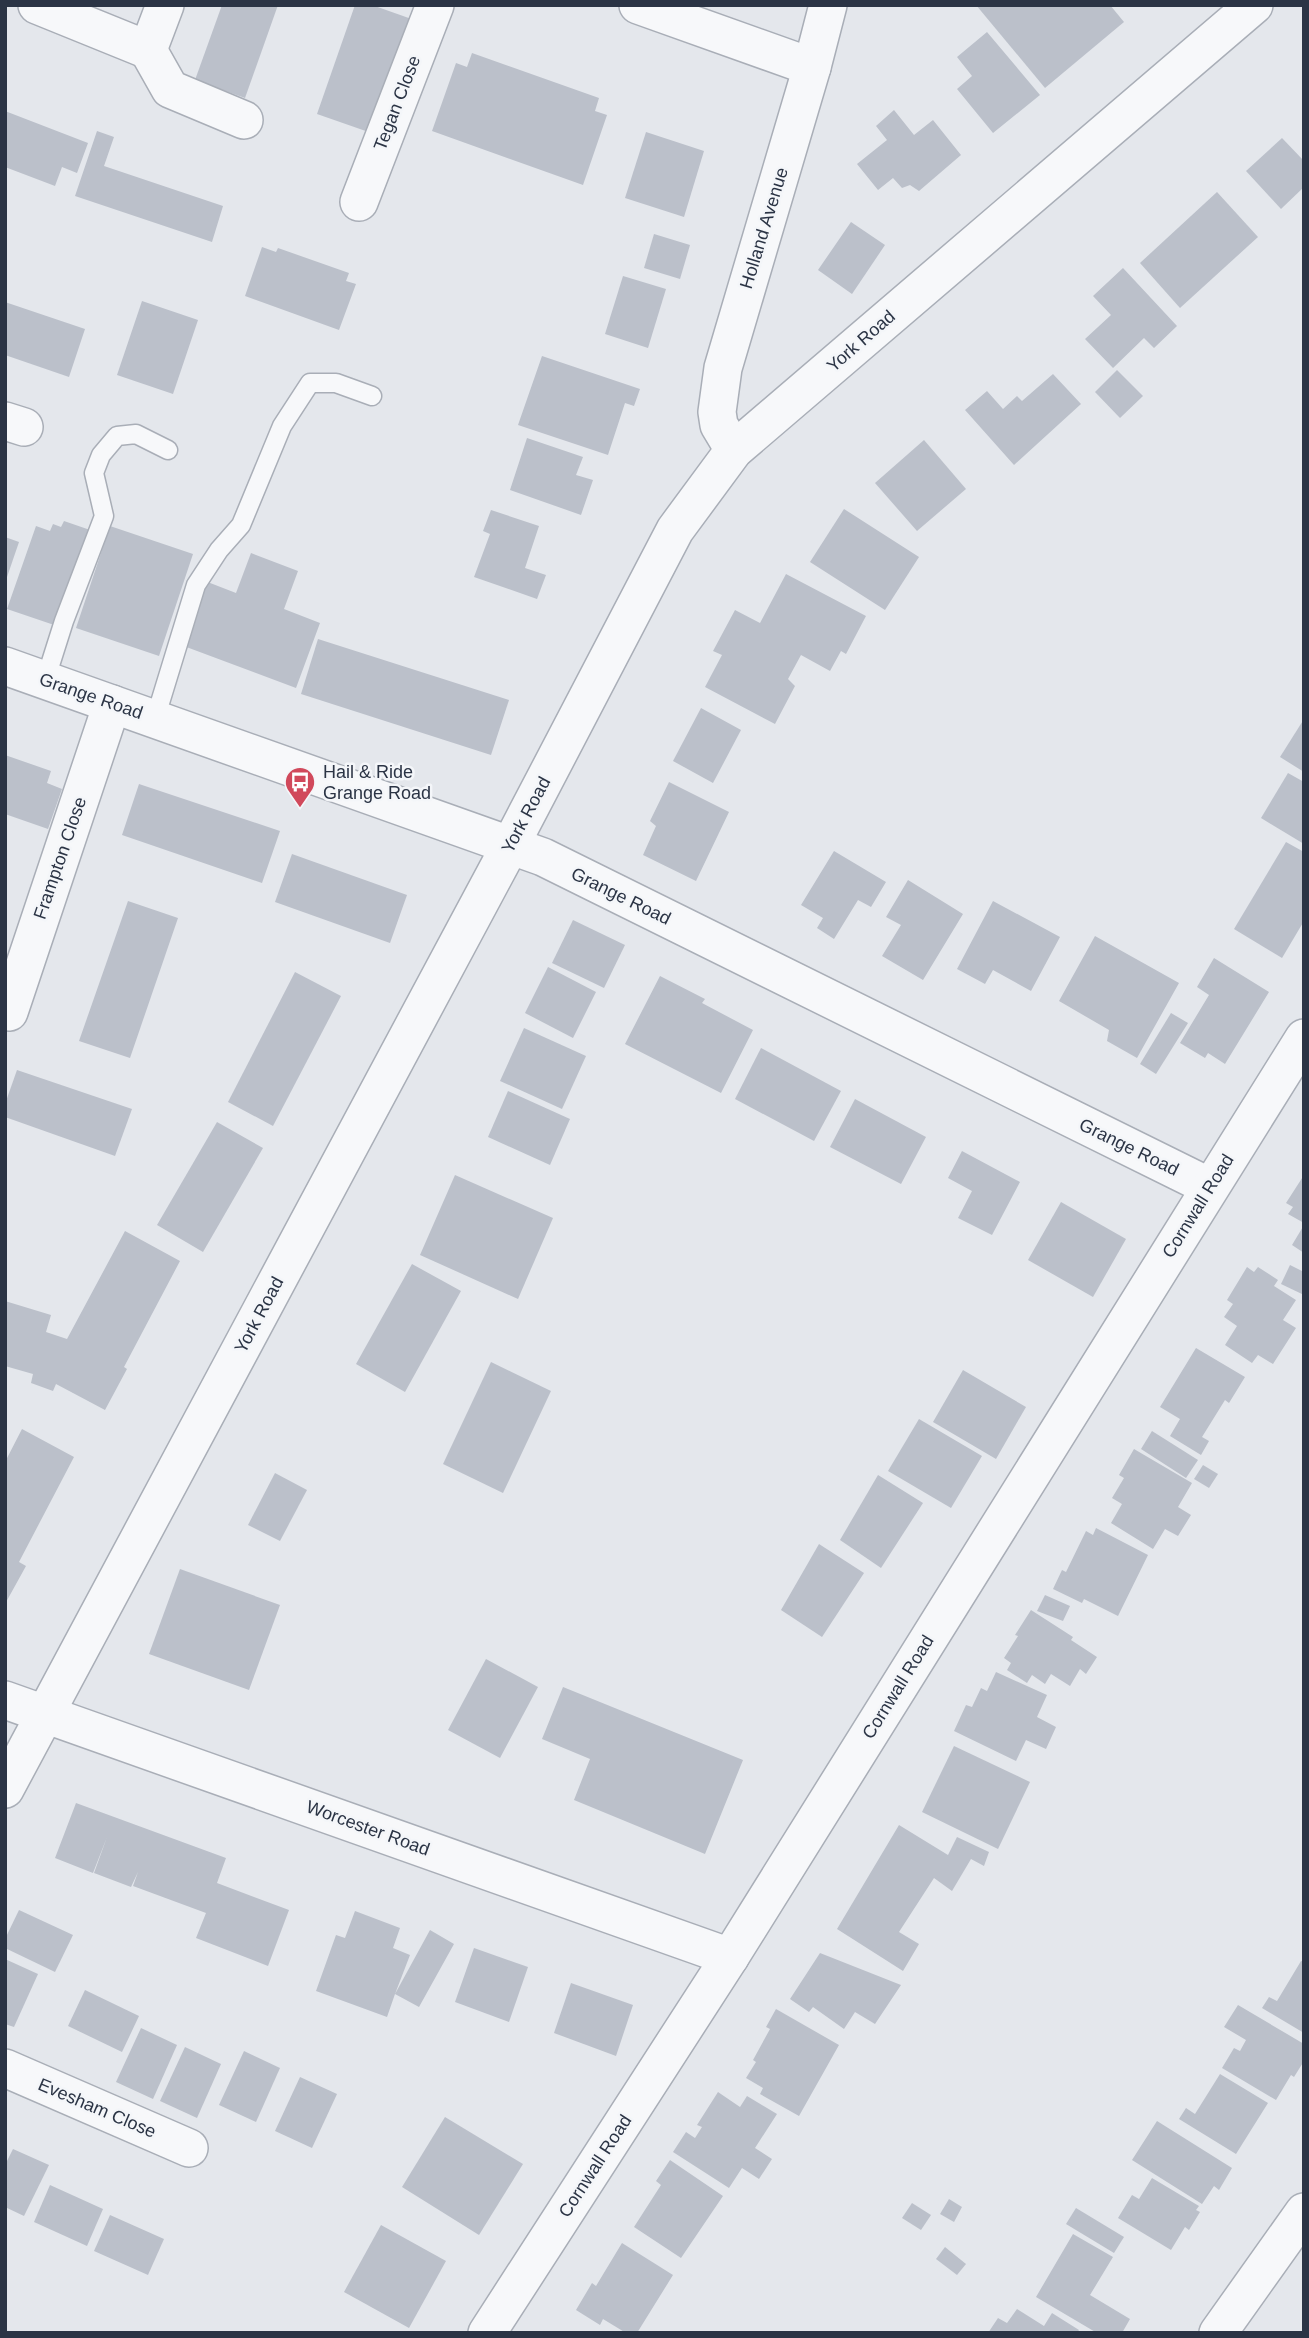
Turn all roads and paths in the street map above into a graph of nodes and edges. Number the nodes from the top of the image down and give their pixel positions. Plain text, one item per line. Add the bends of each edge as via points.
1 (37, 5) edge
2 (165, 5) edge
3 (435, 5) edge
4 (638, 5) edge
5 (828, 5) edge
6 (1254, 5) edge
7 (148, 50) junction
8 (812, 67) junction
9 (244, 120) dead end
10 (359, 202) dead end
11 (372, 396) dead end
12 (168, 450) dead end
13 (734, 450) junction
14 (5, 666) edge
15 (45, 681) junction
16 (112, 704) junction
17 (156, 719) junction
18 (510, 846) junction
19 (9, 1012) dead end
20 (1304, 1038) edge
21 (1210, 1187) junction
22 (5, 1700) edge
23 (45, 1713) junction
24 (5, 1789) edge
25 (730, 1957) junction
26 (5, 2068) edge
27 (189, 2148) dead end
28 (1303, 2214) edge
29 (487, 2333) edge
30 (1218, 2333) edge

1 - 7 street
2 - 7 street
3 - 10 street, Tegan Close
4 - 8 street
5 - 8 street, Holland Avenue
6 - 13 street, York Road
7 - 9 street via 170,89
8 - 13 street, Holland Avenue via 723,368 717,412
11 - 17 lane via 336,383 310,383 282,426 241,525 196,585
12 - 15 lane via 136,434 117,436 102,455 94,473 104,516
13 - 18 street, York Road via 675,530
14 - 15 street, Grange Road
15 - 16 street, Grange Road
16 - 17 street, Grange Road
16 - 19 street, Frampton Close
17 - 18 street, Grange Road
18 - 21 street, Grange Road via 543,857
18 - 23 street, York Road
20 - 21 street, Cornwall Road
21 - 25 street, Cornwall Road
22 - 23 street, Worcester Road
23 - 24 street, York Road
23 - 25 street, Worcester Road
25 - 29 street, Cornwall Road
26 - 27 street, Evesham Close
28 - 30 street

